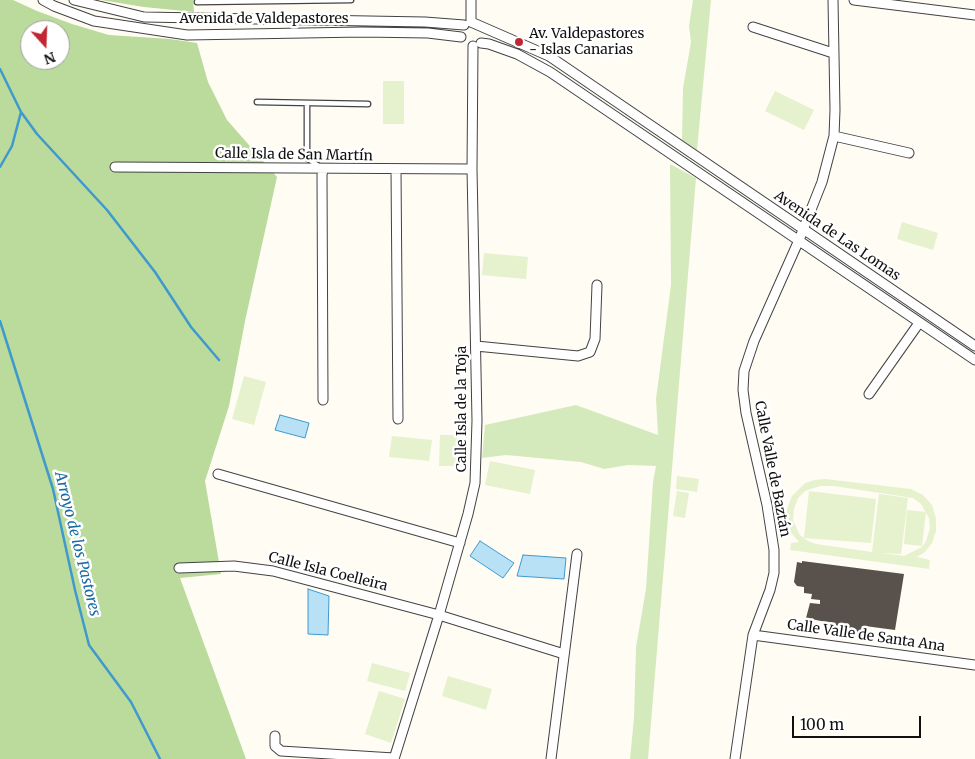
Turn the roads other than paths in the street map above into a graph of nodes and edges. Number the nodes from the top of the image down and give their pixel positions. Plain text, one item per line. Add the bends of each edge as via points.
1 (43, 0) edge
2 (74, 0) edge
3 (351, 0) edge
4 (471, 0) edge
5 (833, 0) edge
6 (854, 0) edge
7 (197, 2) dead end
8 (975, 15) edge
9 (468, 24) junction
10 (483, 27) junction
11 (753, 27) dead end
12 (461, 37) junction
13 (477, 45) junction
14 (833, 53) junction
15 (257, 102) dead end
16 (307, 103) junction
17 (368, 104) dead end
18 (834, 136) junction
19 (910, 153) dead end
20 (115, 167) dead end
21 (323, 169) junction
22 (396, 169) junction
23 (472, 169) junction
24 (803, 229) junction
25 (799, 240) junction
26 (597, 285) dead end
27 (920, 323) junction
28 (476, 346) junction
29 (975, 346) edge
30 (975, 360) edge
31 (869, 394) dead end
32 (323, 400) dead end
33 (398, 420) dead end
34 (218, 474) dead end
35 (460, 543) junction
36 (577, 554) dead end
37 (179, 568) dead end
38 (439, 615) junction
39 (752, 635) junction
40 (564, 654) junction
41 (975, 664) edge
42 (274, 736) dead end
43 (394, 758) edge
44 (551, 759) edge
45 (735, 759) edge

1 - 12 street, Avenida de Valdepastores via 94,21 187,35 362,32
2 - 9 street, Avenida de Valdepastores via 144,17
3 - 7 lane
4 - 9 street
5 - 14 street, Calle Valle de Baztán
6 - 8 street
9 - 10 street
9 - 12 street
10 - 13 street, Calle Isla de la Toja via 485,36
10 - 24 street, Avenida de Las Lomas via 549,56
11 - 14 street
12 - 13 street
13 - 23 street, Calle Isla de la Toja
13 - 25 street, Avenida de Las Lomas via 489,44 517,54 550,72
14 - 18 street, Calle Valle de Baztán
15 - 16 lane
16 - 17 lane
16 - 21 lane via 307,158
18 - 19 street
18 - 24 street, Calle Valle de Baztán via 822,182
20 - 21 street, Calle Isla de San Martín
21 - 22 street, Calle Isla de San Martín
21 - 32 street
22 - 23 street, Calle Isla de San Martín
22 - 33 street
23 - 28 street, Calle Isla de la Toja
24 - 25 street, Calle Valle de Baztán
24 - 29 street, Avenida de Las Lomas
25 - 27 street, Avenida de Las Lomas
25 - 39 street, Calle Valle de Baztán via 744,371 746,413 774,550 770,590
26 - 28 street via 595,339 590,352 578,356
27 - 30 street, Avenida de Las Lomas
27 - 31 street
28 - 35 street, Calle Isla de la Toja via 475,483
34 - 35 street
35 - 38 street, Calle Isla de la Toja
36 - 40 street
37 - 38 street, Calle Isla Coelleira via 234,566 273,571
38 - 40 street, Calle Isla Coelleira
38 - 43 street, Calle Isla de la Toja
39 - 41 street, Calle Valle de Santa Ana
39 - 45 street, Calle Valle de Baztán
40 - 44 street
42 - 43 street via 275,746 281,750

